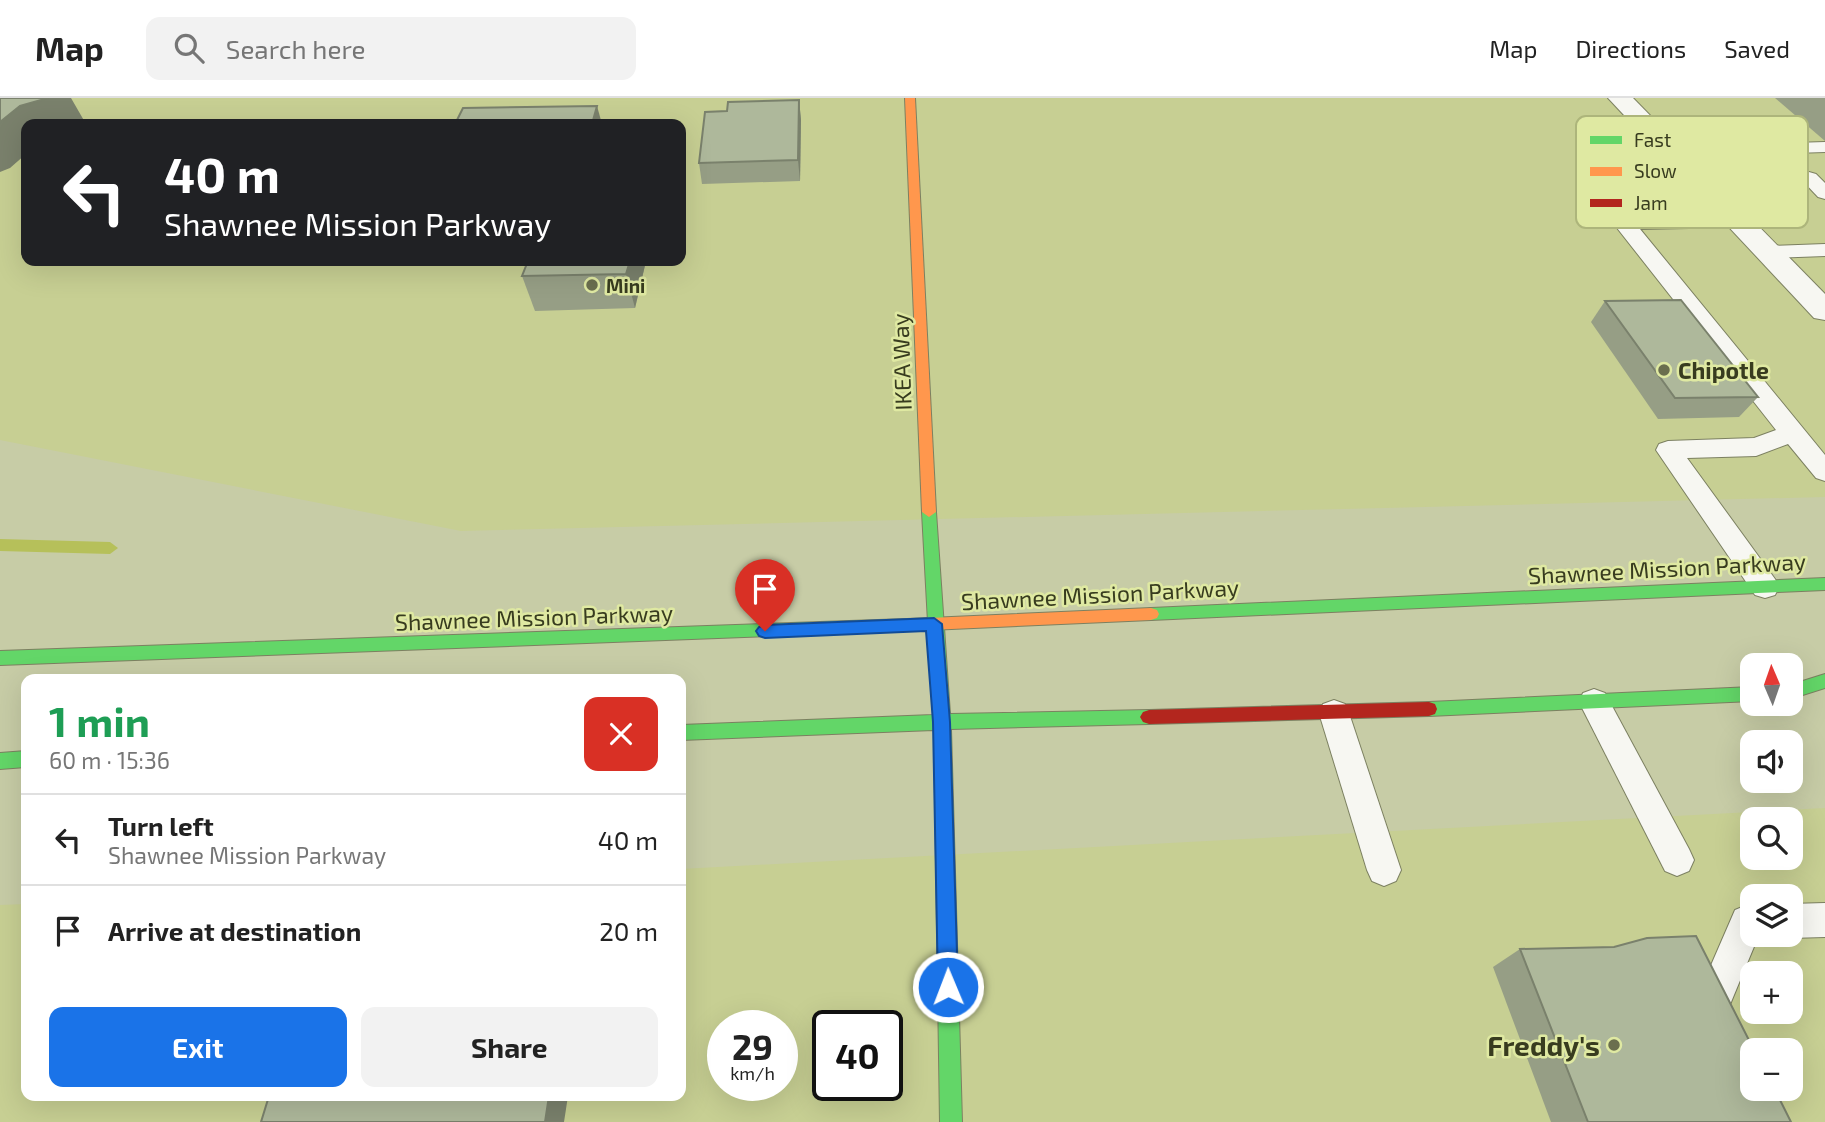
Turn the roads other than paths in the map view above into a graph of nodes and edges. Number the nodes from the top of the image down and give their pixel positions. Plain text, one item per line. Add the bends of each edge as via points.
1 (911, 98) edge
2 (1620, 98) edge
3 (1637, 116) edge
4 (1809, 178) dead end
5 (1825, 193) edge
6 (1629, 228) edge
7 (1745, 228) edge
8 (1825, 250) edge
9 (1768, 252) junction
10 (1825, 311) edge
11 (1792, 433) junction
12 (1825, 472) edge
13 (1825, 584) edge
14 (1765, 587) junction
15 (934, 624) junction
16 (0, 658) edge
17 (1825, 681) edge
18 (1803, 688) edge
19 (1825, 690) edge
20 (1803, 691) edge
21 (1740, 695) edge
22 (1594, 702) junction
23 (1334, 713) junction
24 (942, 722) junction
25 (686, 733) edge
26 (21, 759) edge
27 (0, 761) edge
28 (1676, 860) dead end
29 (1384, 870) dead end
30 (1825, 920) edge
31 (1803, 921) edge
32 (1740, 938) edge
33 (1727, 1043) edge
34 (951, 1122) edge

1 - 15 main road, IKEA Way
2 - 3 street
4 - 5 lane
6 - 11 lane
7 - 9 street
8 - 9 lane
9 - 10 street
11 - 12 lane
11 - 14 lane via 1756,447 1668,450
13 - 14 main road, Shawnee Mission Parkway
14 - 15 main road, Shawnee Mission Parkway
15 - 16 main road, Shawnee Mission Parkway
15 - 24 main road, IKEA Way
17 - 18 main road
19 - 20 main road
21 - 22 main road
22 - 23 main road
22 - 28 lane
23 - 24 main road
23 - 29 lane
24 - 25 main road
24 - 34 main road, IKEA Way
26 - 27 main road
30 - 31 lane
32 - 33 lane via 1710,1009

